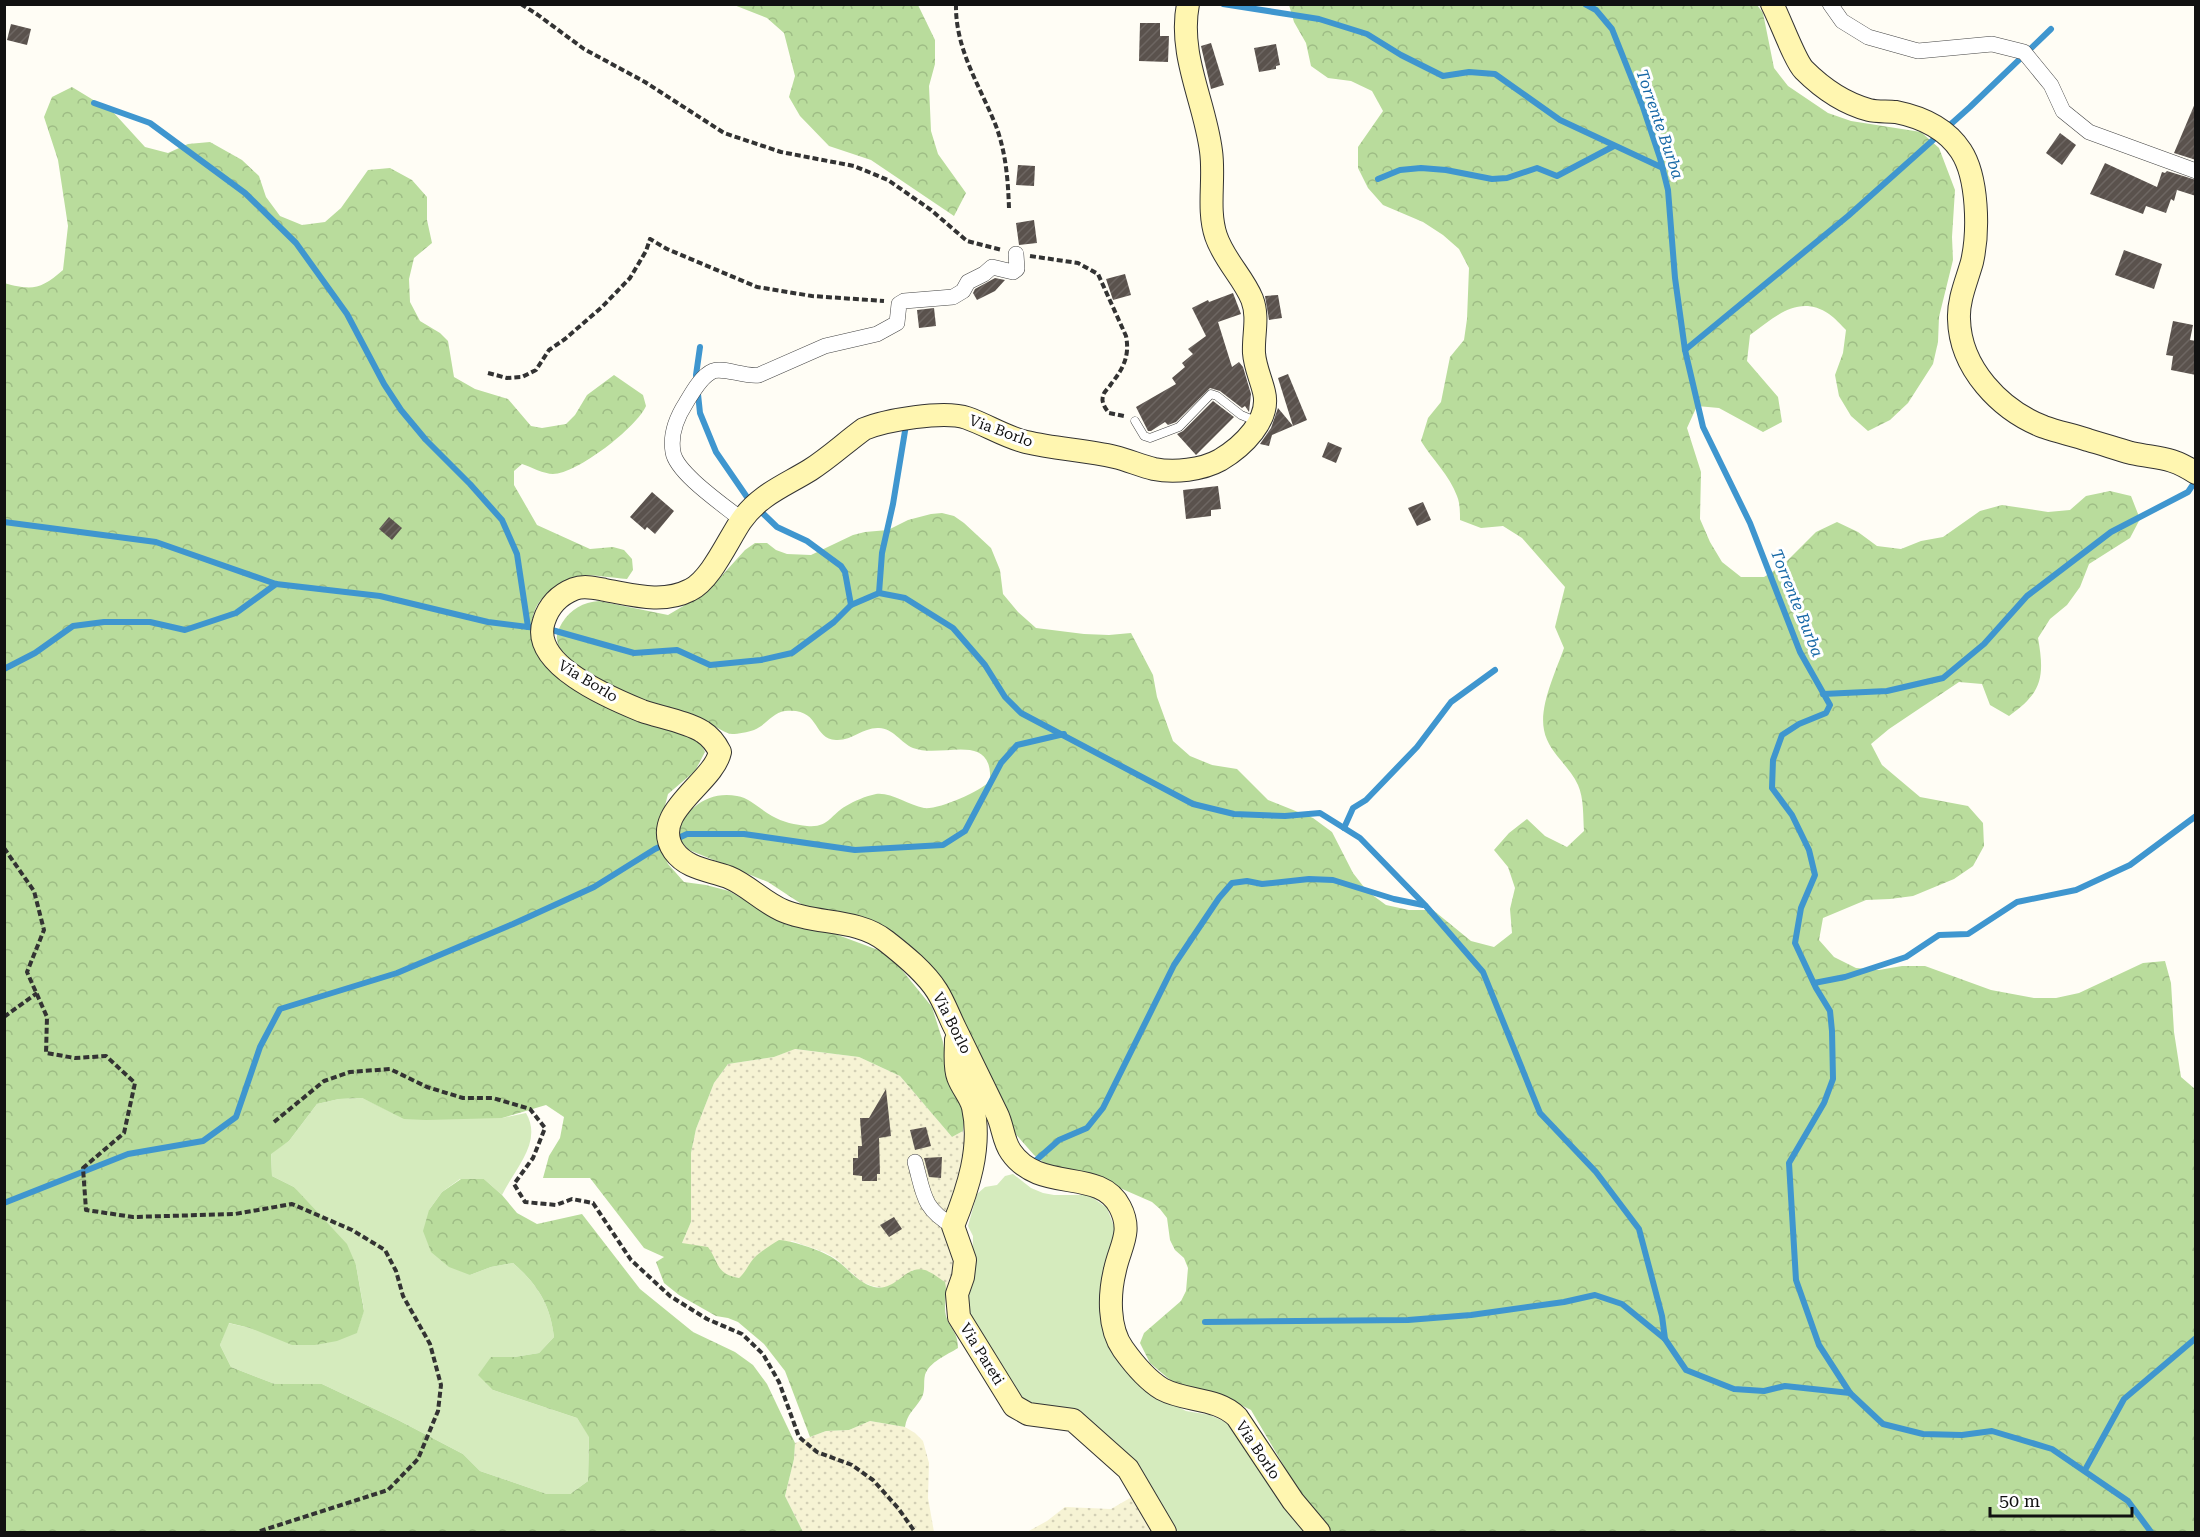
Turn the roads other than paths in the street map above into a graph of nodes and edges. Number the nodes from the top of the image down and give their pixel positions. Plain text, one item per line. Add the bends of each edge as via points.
1 (1188, 4) edge
2 (1772, 4) edge
3 (1830, 4) edge
4 (2196, 171) edge
5 (1016, 254) road end
6 (1135, 421) road end
7 (1259, 422) junction
8 (2196, 473) edge
9 (742, 519) junction
10 (955, 1029) junction
11 (915, 1162) dead end
12 (953, 1226) junction
13 (1165, 1533) edge
14 (1319, 1533) edge

1 - 7 main road, Via Borlo via 1189,59 1211,151 1216,236 1252,299 1254,310 1255,363 1266,404
2 - 8 main road via 1801,67 1824,88 1840,99 1870,110 1919,118 1940,129 1961,150 1976,201 1972,258 1958,311 1959,327 1970,364 1985,386 2006,405 2042,426 2171,460
3 - 4 street via 1842,21 1868,37 1918,51 1992,44 2024,52 2051,85 2063,111 2089,132
5 - 9 street via 1017,269 1013,273 992,267 953,297 900,304 897,323 878,334 825,346 759,375 725,371 708,374 681,412 674,429 673,452 698,484
6 - 7 lane via 1144,436 1150,438 1179,427 1211,394 1241,416
7 - 9 main road, Via Borlo via 1240,445 1217,461 1166,470 1022,441 964,417 904,419 864,429 810,470 766,494
9 - 10 main road, Via Borlo via 709,572 691,590 653,598 580,587 561,595 542,627 545,650 566,671 594,688 641,710 702,731 716,744 720,752 714,769 681,803 670,824 672,849 680,858 692,867 731,878 786,912 849,925 882,938 937,990
10 - 12 main road via 958,1076 972,1104 976,1129 971,1172
10 - 14 main road, Via Borlo via 1001,1121 1011,1152 1022,1164 1048,1177 1096,1185 1107,1190 1121,1208 1126,1233 1114,1274 1112,1310 1115,1335 1122,1348 1160,1388 1229,1410
11 - 12 street via 928,1207
12 - 13 main road, Via Pareti via 965,1260 957,1294 959,1317 1014,1406 1028,1414 1073,1420 1128,1469

